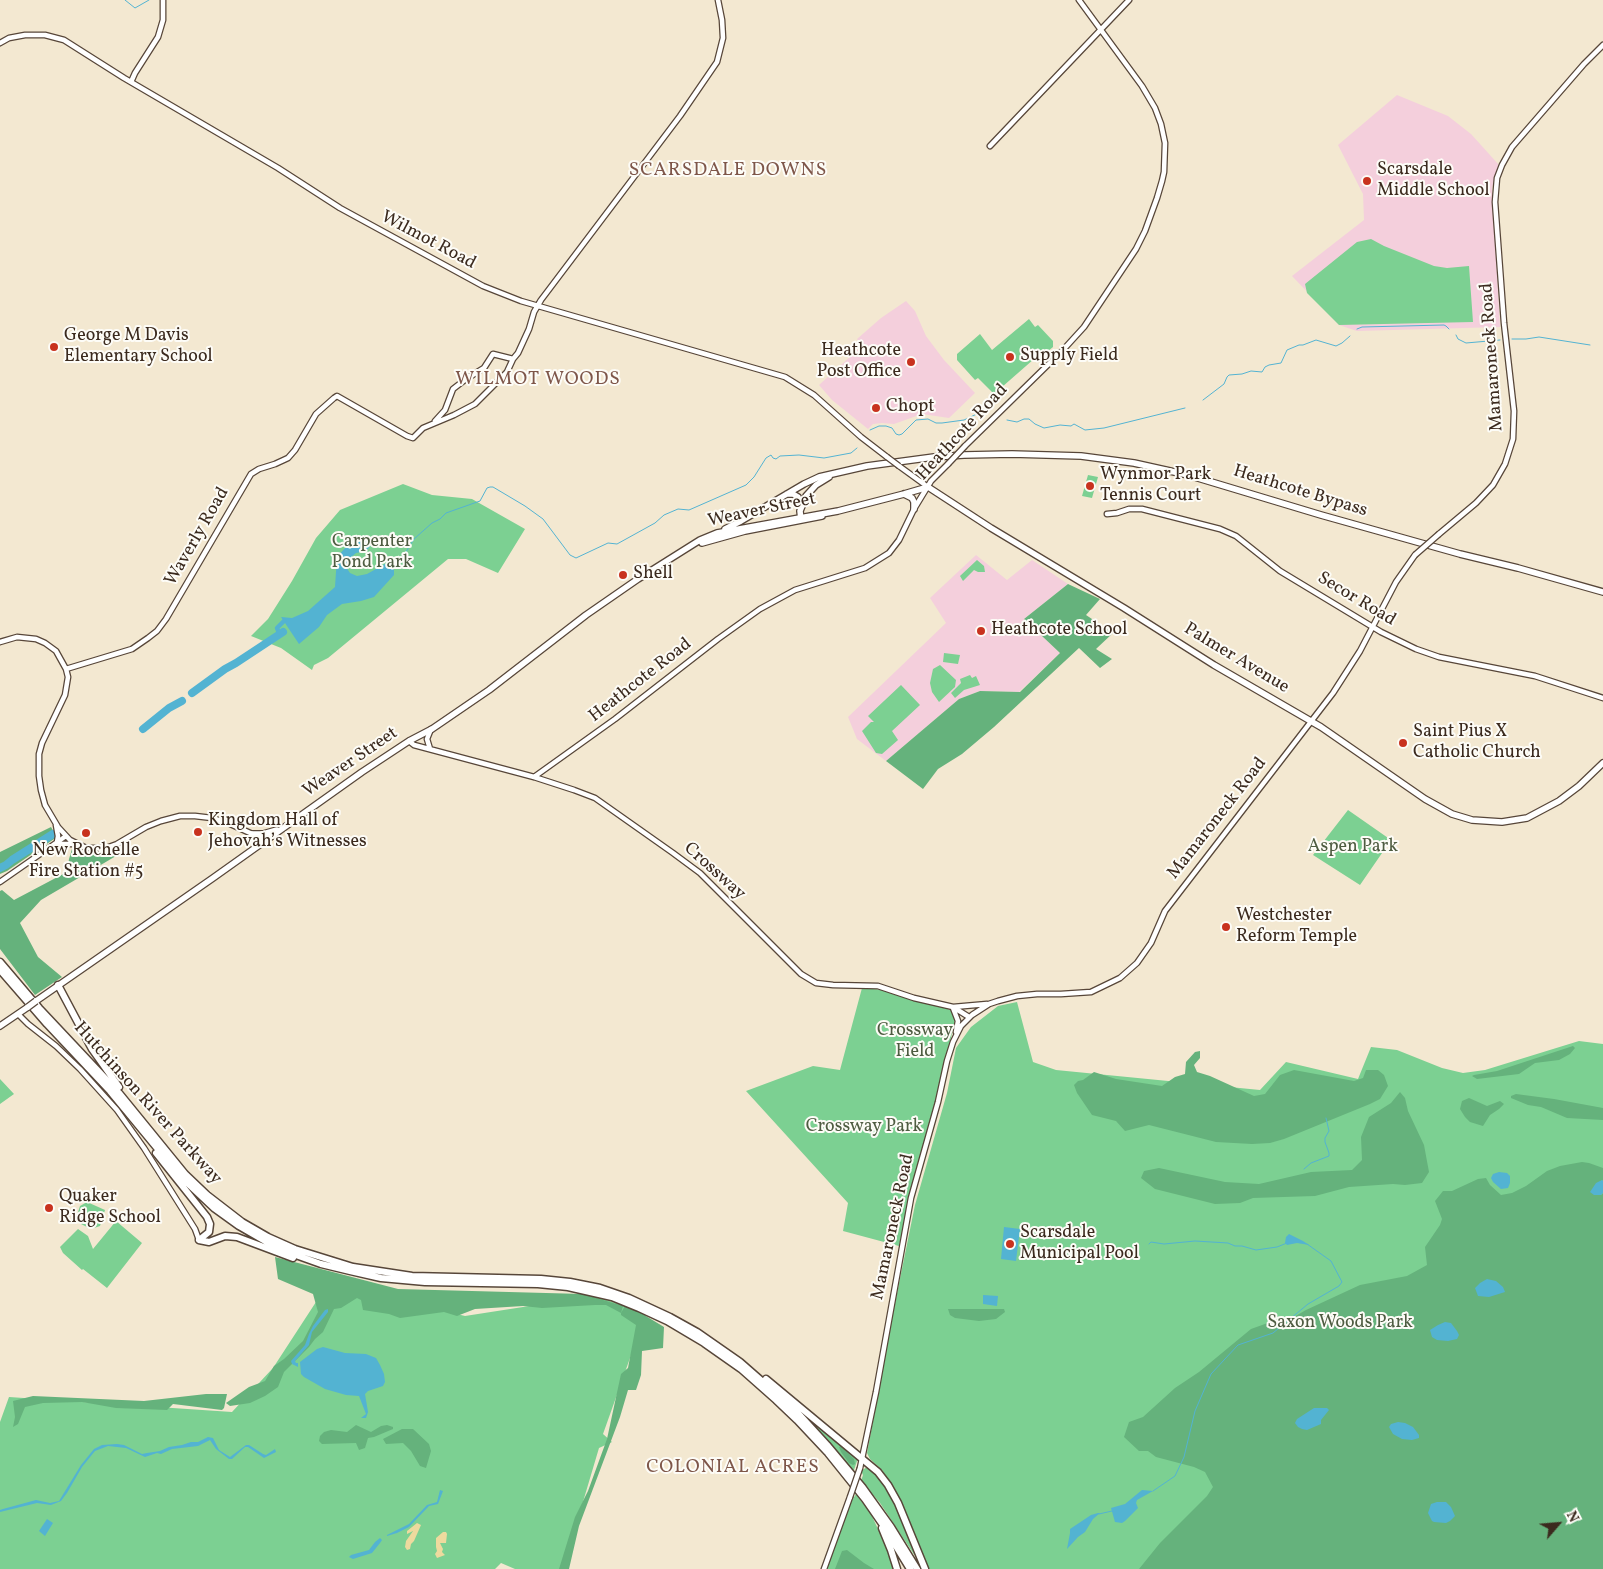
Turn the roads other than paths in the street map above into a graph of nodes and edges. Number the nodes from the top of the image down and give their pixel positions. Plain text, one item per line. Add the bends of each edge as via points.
1 (163, 0) edge
2 (718, 0) edge
3 (1080, 0) edge
4 (1129, 0) edge
5 (1101, 30) junction
6 (0, 43) edge
7 (1603, 45) edge
8 (131, 82) junction
9 (990, 146) dead end
10 (538, 306) junction
11 (513, 359) junction
12 (434, 422) junction
13 (861, 437) joint
14 (836, 473) junction
15 (928, 487) junction
16 (904, 494) junction
17 (781, 496) junction
18 (802, 507) junction
19 (914, 509) junction
20 (1107, 514) dead end
21 (801, 519) junction
22 (716, 533) junction
23 (695, 544) junction
24 (1603, 592) edge
25 (1373, 627) junction
26 (0, 642) edge
27 (66, 669) junction
28 (1603, 698) edge
29 (1312, 722) junction
30 (432, 728) junction
31 (408, 741) junction
32 (430, 749) junction
33 (1603, 763) edge
34 (534, 778) junction
35 (56, 824) junction
36 (283, 828) junction
37 (252, 834) junction
38 (66, 836) junction
39 (265, 842) junction
40 (55, 843) junction
41 (77, 844) junction
42 (0, 882) edge
43 (0, 962) edge
44 (0, 970) edge
45 (58, 985) junction
46 (989, 1004) junction
47 (953, 1007) junction
48 (18, 1014) junction
49 (969, 1017) junction
50 (0, 1026) edge
51 (954, 1042) junction
52 (132, 1117) junction
53 (147, 1127) junction
54 (199, 1240) junction
55 (373, 1276) junction
56 (740, 1362) junction
57 (863, 1458) junction
58 (872, 1509) junction
59 (824, 1569) edge
60 (897, 1569) edge
61 (910, 1569) edge
62 (917, 1569) edge
63 (924, 1569) edge

1 - 8 street via 163,20 158,37
2 - 10 street via 723,38 717,62
3 - 5 street, Heathcote Road
4 - 5 street
5 - 9 street
5 - 15 street, Heathcote Road, bridge via 1155,108 1165,141 1164,172 1145,231 1084,327
6 - 8 street, Wilmot Road via 25,35 57,37
7 - 25 street, Mamaroneck Road, bridge via 1512,147 1497,178 1495,202 1514,411 1513,439 1505,464 1493,485 1476,503 1415,555 1396,582
8 - 10 street, Wilmot Road via 262,158 348,213 483,286
10 - 11 street
10 - 13 street, Wilmot Road via 785,377 814,395
11 - 12 street via 507,372 475,404
11 - 12 street via 493,354 484,368 453,389 445,410
12 - 27 street, Waverly Road via 413,438 337,396 316,414 288,458 251,474 157,631 132,648
13 - 15 street, Palmer Avenue, bridge
14 - 17 main road, Heathcote Bypass via 819,477
14 - 18 main road, Heathcote Bypass via 816,485 806,496
14 - 24 main road, Heathcote Bypass via 902,460 986,454 1081,456 1134,463 1188,475 1356,525
15 - 16 main road, Weaver Street
15 - 19 street, Heathcote Road
15 - 29 main road, Palmer Avenue via 1214,665
16 - 19 main road via 912,498
16 - 21 main road, Weaver Street
17 - 18 main road via 796,496
17 - 22 main road, Heathcote Bypass
18 - 21 main road, Heathcote Bypass
19 - 34 street, Heathcote Road via 889,553 865,568 795,590 760,608
20 - 25 street, Secor Road via 1128,508 1142,509 1233,534 1280,571
21 - 22 main road, Weaver Street
21 - 23 main road, Weaver Street
22 - 23 main road, Weaver Street
23 - 30 main road, Weaver Street via 586,614 489,690
25 - 28 street, Secor Road via 1439,657 1535,676
25 - 29 street, Mamaroneck Road
26 - 27 street via 17,637 36,639 56,651
27 - 35 street via 65,695 39,754 42,796
29 - 33 main road, Palmer Avenue via 1435,805 1452,814 1481,821 1510,822 1536,814 1567,796
29 - 46 street, Mamaroneck Road via 1165,911 1146,951 1131,969 1090,992 1017,996
30 - 31 main road, Weaver Street
30 - 32 street via 427,739
31 - 32 street, Crossway
31 - 36 main road, Weaver Street
32 - 34 street, Crossway
34 - 47 street, Crossway via 595,798 673,853 700,874 806,978 821,984 878,986
35 - 38 street
35 - 40 street via 58,836
36 - 37 main road
36 - 39 main road, Weaver Street
37 - 39 street
37 - 41 street via 217,819 187,816 156,822 110,847 94,849
38 - 40 street
38 - 41 street
39 - 45 main road, Weaver Street
40 - 41 street
40 - 42 street
43 - 53 highway, Hutchinson River Parkway
44 - 52 highway, Hutchinson River Parkway
45 - 48 main road, Weaver Street, bridge
45 - 53 highway via 99,1059
46 - 47 street
46 - 49 street, Mamaroneck Road
47 - 49 street, Crossway
47 - 51 street via 958,1021
48 - 50 main road, Weaver Street
48 - 54 street via 80,1069 117,1110 144,1148
49 - 51 street, Mamaroneck Road
51 - 57 street, Mamaroneck Road via 911,1198
52 - 54 highway via 207,1217 209,1232
52 - 55 highway, Hutchinson River Parkway via 192,1188 240,1226 306,1259
53 - 56 highway, Hutchinson River Parkway via 185,1174 218,1204 255,1230 295,1249 353,1267 397,1275 541,1279 600,1288 670,1317
54 - 55 highway via 208,1242 225,1236 238,1237 299,1260
55 - 58 highway, Hutchinson River Parkway via 438,1283 568,1287 612,1297 653,1314 717,1352 776,1400 828,1453
56 - 57 highway via 763,1376
56 - 62 highway, Hutchinson River Parkway via 796,1411 836,1455 884,1516
57 - 59 street, Mamaroneck Road, bridge
57 - 63 highway via 892,1492
58 - 60 highway
58 - 61 highway, Hutchinson River Parkway

